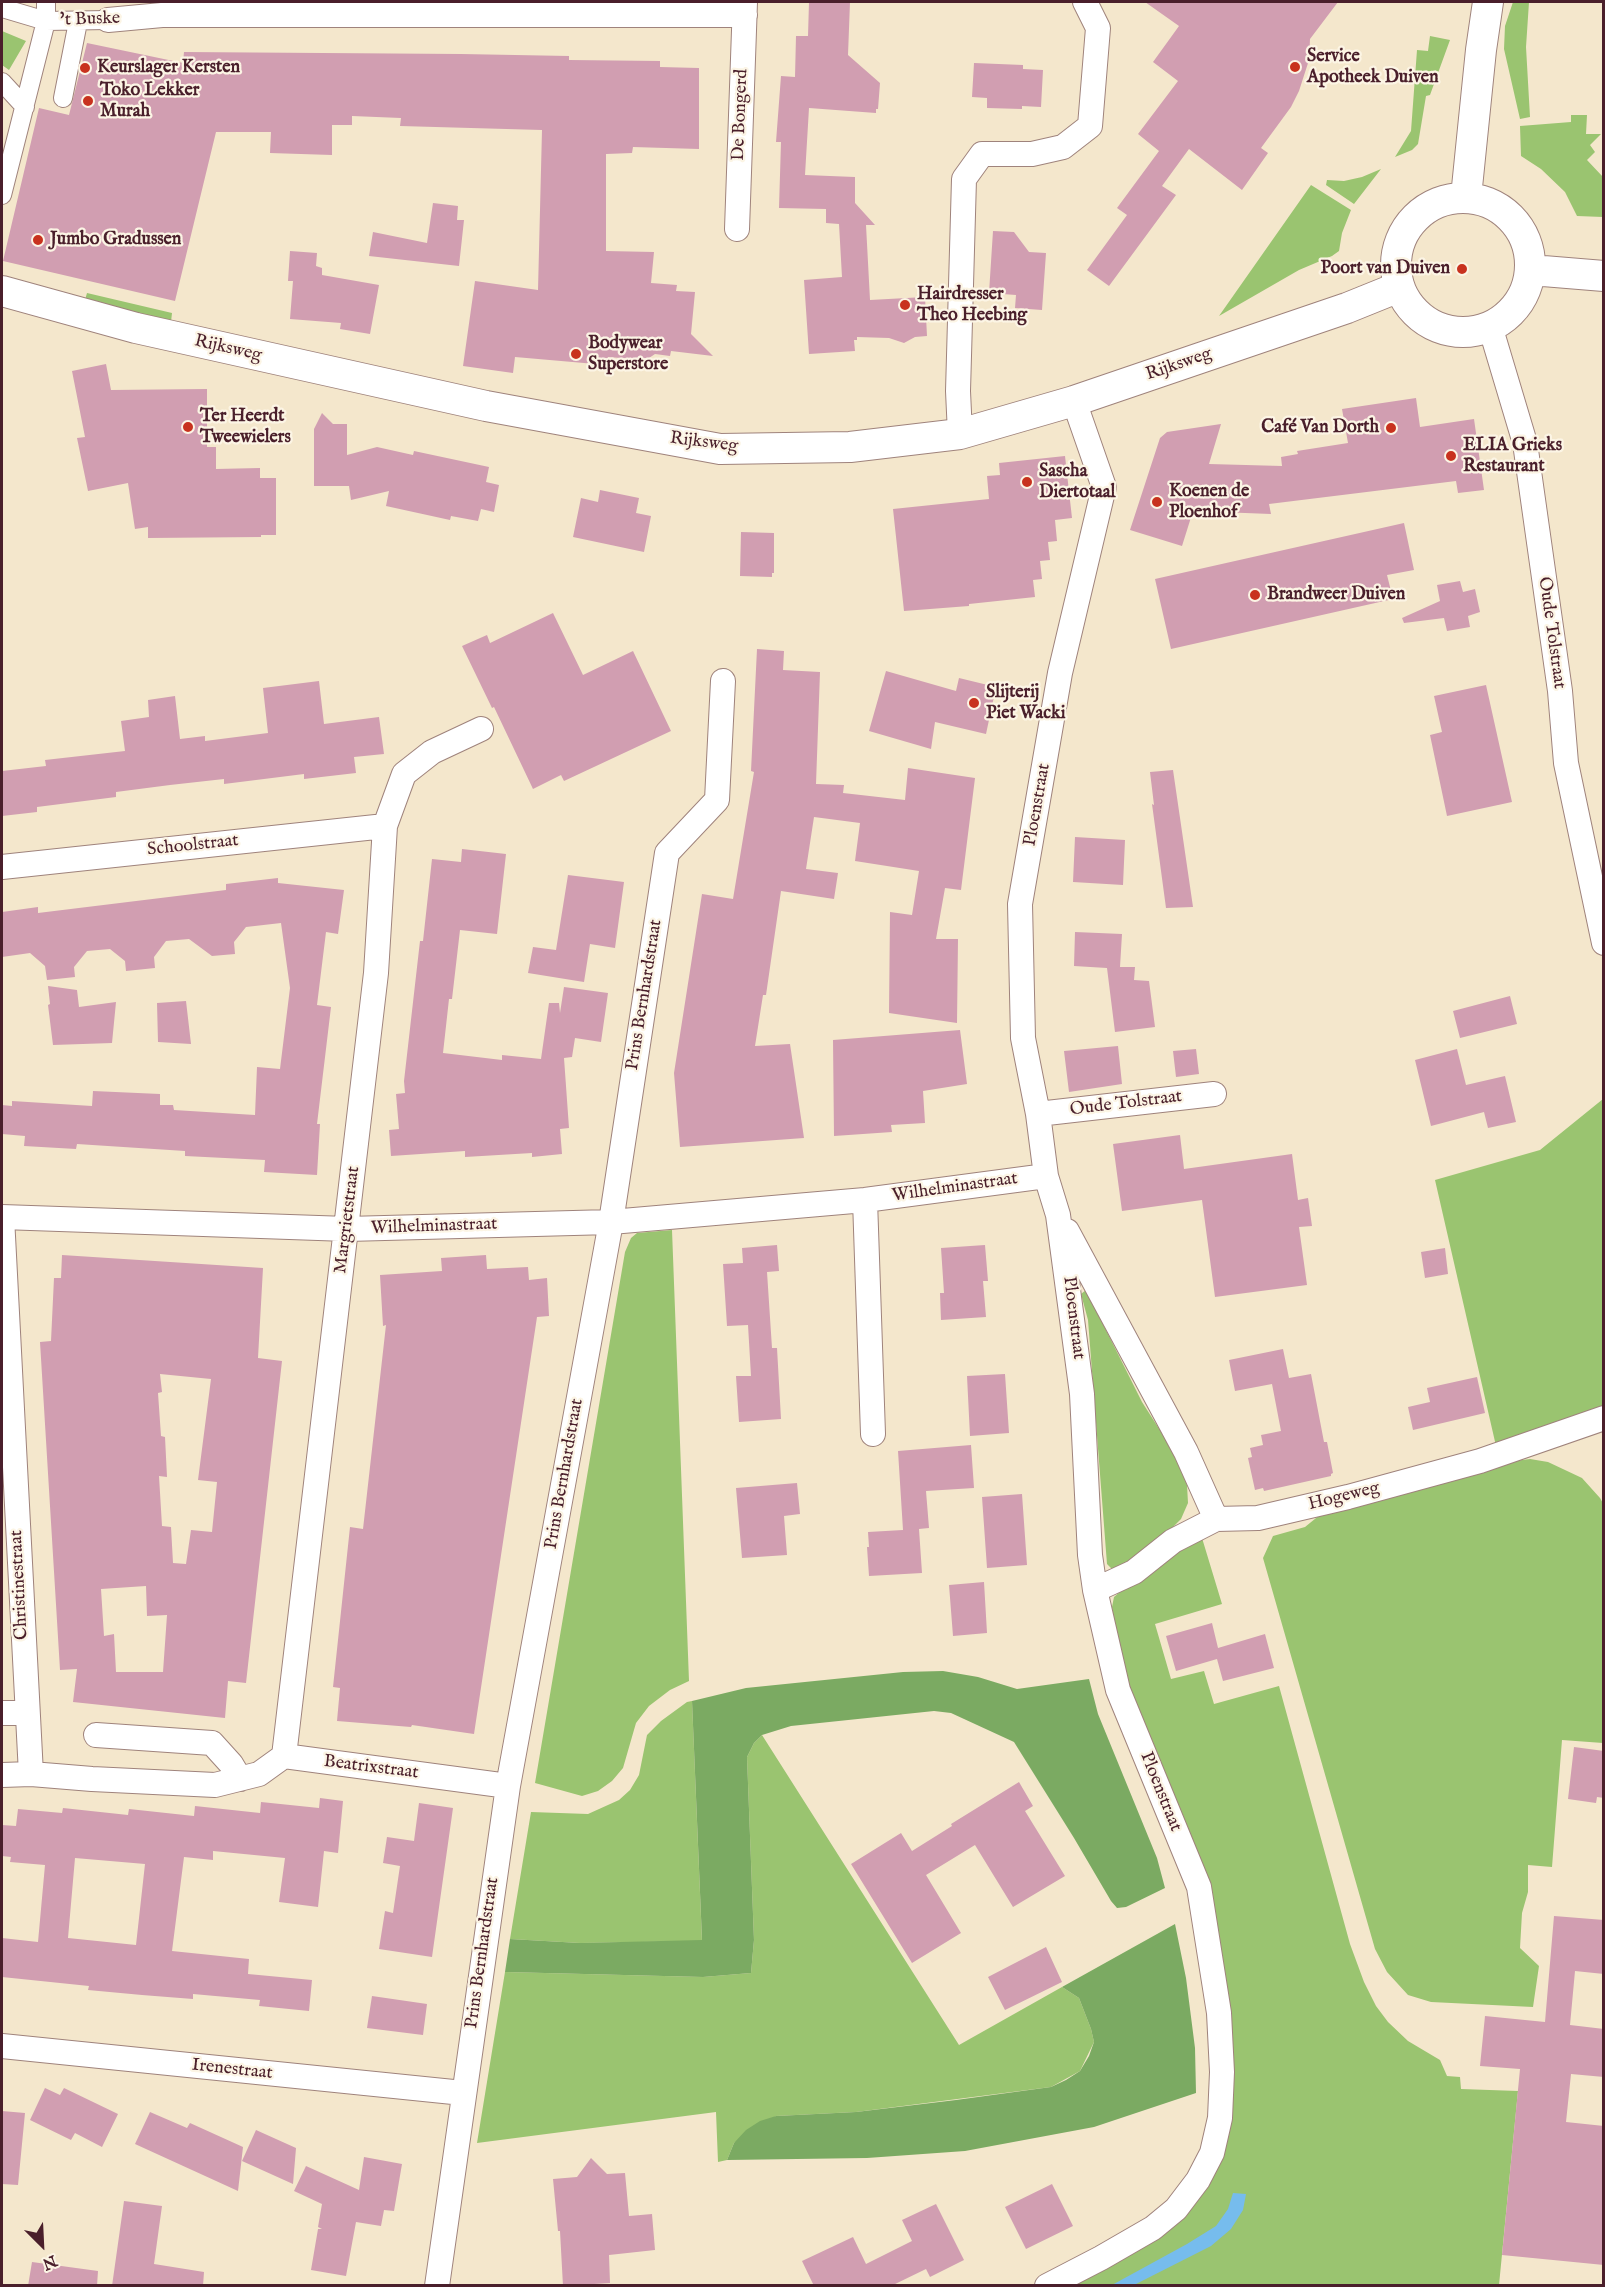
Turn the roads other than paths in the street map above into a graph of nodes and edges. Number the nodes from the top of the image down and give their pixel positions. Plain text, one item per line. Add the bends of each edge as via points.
1 (46, 2) edge
2 (1085, 2) edge
3 (1488, 2) edge
4 (2, 8) edge
5 (745, 8) edge
6 (108, 20) joint
7 (46, 21) junction
8 (78, 22) junction
9 (2, 82) edge
10 (63, 98) dead end
11 (24, 107) junction
12 (2, 195) edge
13 (1466, 197) junction
14 (737, 229) dead end
15 (1531, 270) junction
16 (1604, 276) edge
17 (1399, 287) junction
18 (2, 291) edge
19 (1490, 326) junction
20 (1074, 401) junction
21 (960, 434) junction
22 (723, 681) dead end
23 (481, 729) dead end
24 (385, 826) junction
25 (2, 867) edge
26 (1604, 943) edge
27 (1214, 1094) dead end
28 (1038, 1114) junction
29 (1046, 1176) junction
30 (865, 1200) junction
31 (1058, 1215) junction
32 (2, 1217) edge
33 (611, 1222) junction
34 (347, 1229) junction
35 (1604, 1418) edge
36 (873, 1434) dead end
37 (1216, 1519) junction
38 (1095, 1590) junction
39 (2, 1713) edge
40 (27, 1713) junction
41 (96, 1735) dead end
42 (284, 1756) junction
43 (31, 1774) junction
44 (2, 1775) edge
45 (240, 1779) junction
46 (508, 1786) junction
47 (2, 2046) edge
48 (463, 2093) junction
49 (437, 2286) edge
50 (1047, 2286) edge

1 - 7 street
2 - 21 street via 1098,28 1090,126 1062,147 1032,154 982,154 964,179
3 - 13 street
4 - 7 street, 't Buske
5 - 6 street, 't Buske via 162,15
5 - 14 street, De Bongerd
6 - 8 street, 't Buske
7 - 8 street, 't Buske
7 - 11 street
8 - 10 street
9 - 11 street
11 - 12 street
13 - 15 street via 1491,204 1511,217 1526,240
13 - 17 street via 1425,209 1411,221 1397,251
15 - 16 street
15 - 19 street via 1515,308
17 - 19 street via 1410,306 1432,325 1472,332
17 - 20 street, Rijksweg
18 - 21 street, Rijksweg via 136,328 486,406 720,449 850,447
19 - 26 street, Oude Tolstraat via 1526,443 1566,763
20 - 21 street, Rijksweg
20 - 28 street, Ploenstraat via 1104,487 1060,673 1020,904 1023,1038
22 - 33 street, Prins Bernhardstraat via 717,800 667,853
23 - 24 street, Margrietstraat via 432,752 404,774
24 - 25 street, Schoolstraat
24 - 34 street, Margrietstraat via 376,973
27 - 28 street, Oude Tolstraat
28 - 29 street, Ploenstraat
29 - 30 street, Wilhelminastraat
29 - 31 street, Ploenstraat
30 - 33 street, Wilhelminastraat
30 - 36 street
31 - 37 street, Ploenstraat via 1186,1452
31 - 38 street, Ploenstraat via 1083,1394
32 - 34 street, Wilhelminastraat
32 - 40 street, Christinestraat
33 - 34 street, Wilhelminastraat
33 - 46 street, Prins Bernhardstraat
34 - 42 street, Margrietstraat
35 - 37 street, Hogeweg via 1480,1461 1348,1497 1258,1518
37 - 38 street, Hogeweg via 1173,1541 1134,1572
38 - 50 street, Ploenstraat via 1118,1690 1199,1887 1219,2013 1220,2118 1212,2153 1176,2209 1153,2228
39 - 40 street
40 - 43 street, Christinestraat
41 - 45 street via 212,1743
42 - 45 street via 259,1774
42 - 46 street, Beatrixstraat
43 - 44 street
43 - 45 street via 215,1785
46 - 48 street, Prins Bernhardstraat
47 - 48 street, Irenestraat
48 - 49 street, Prins Bernhardstraat

